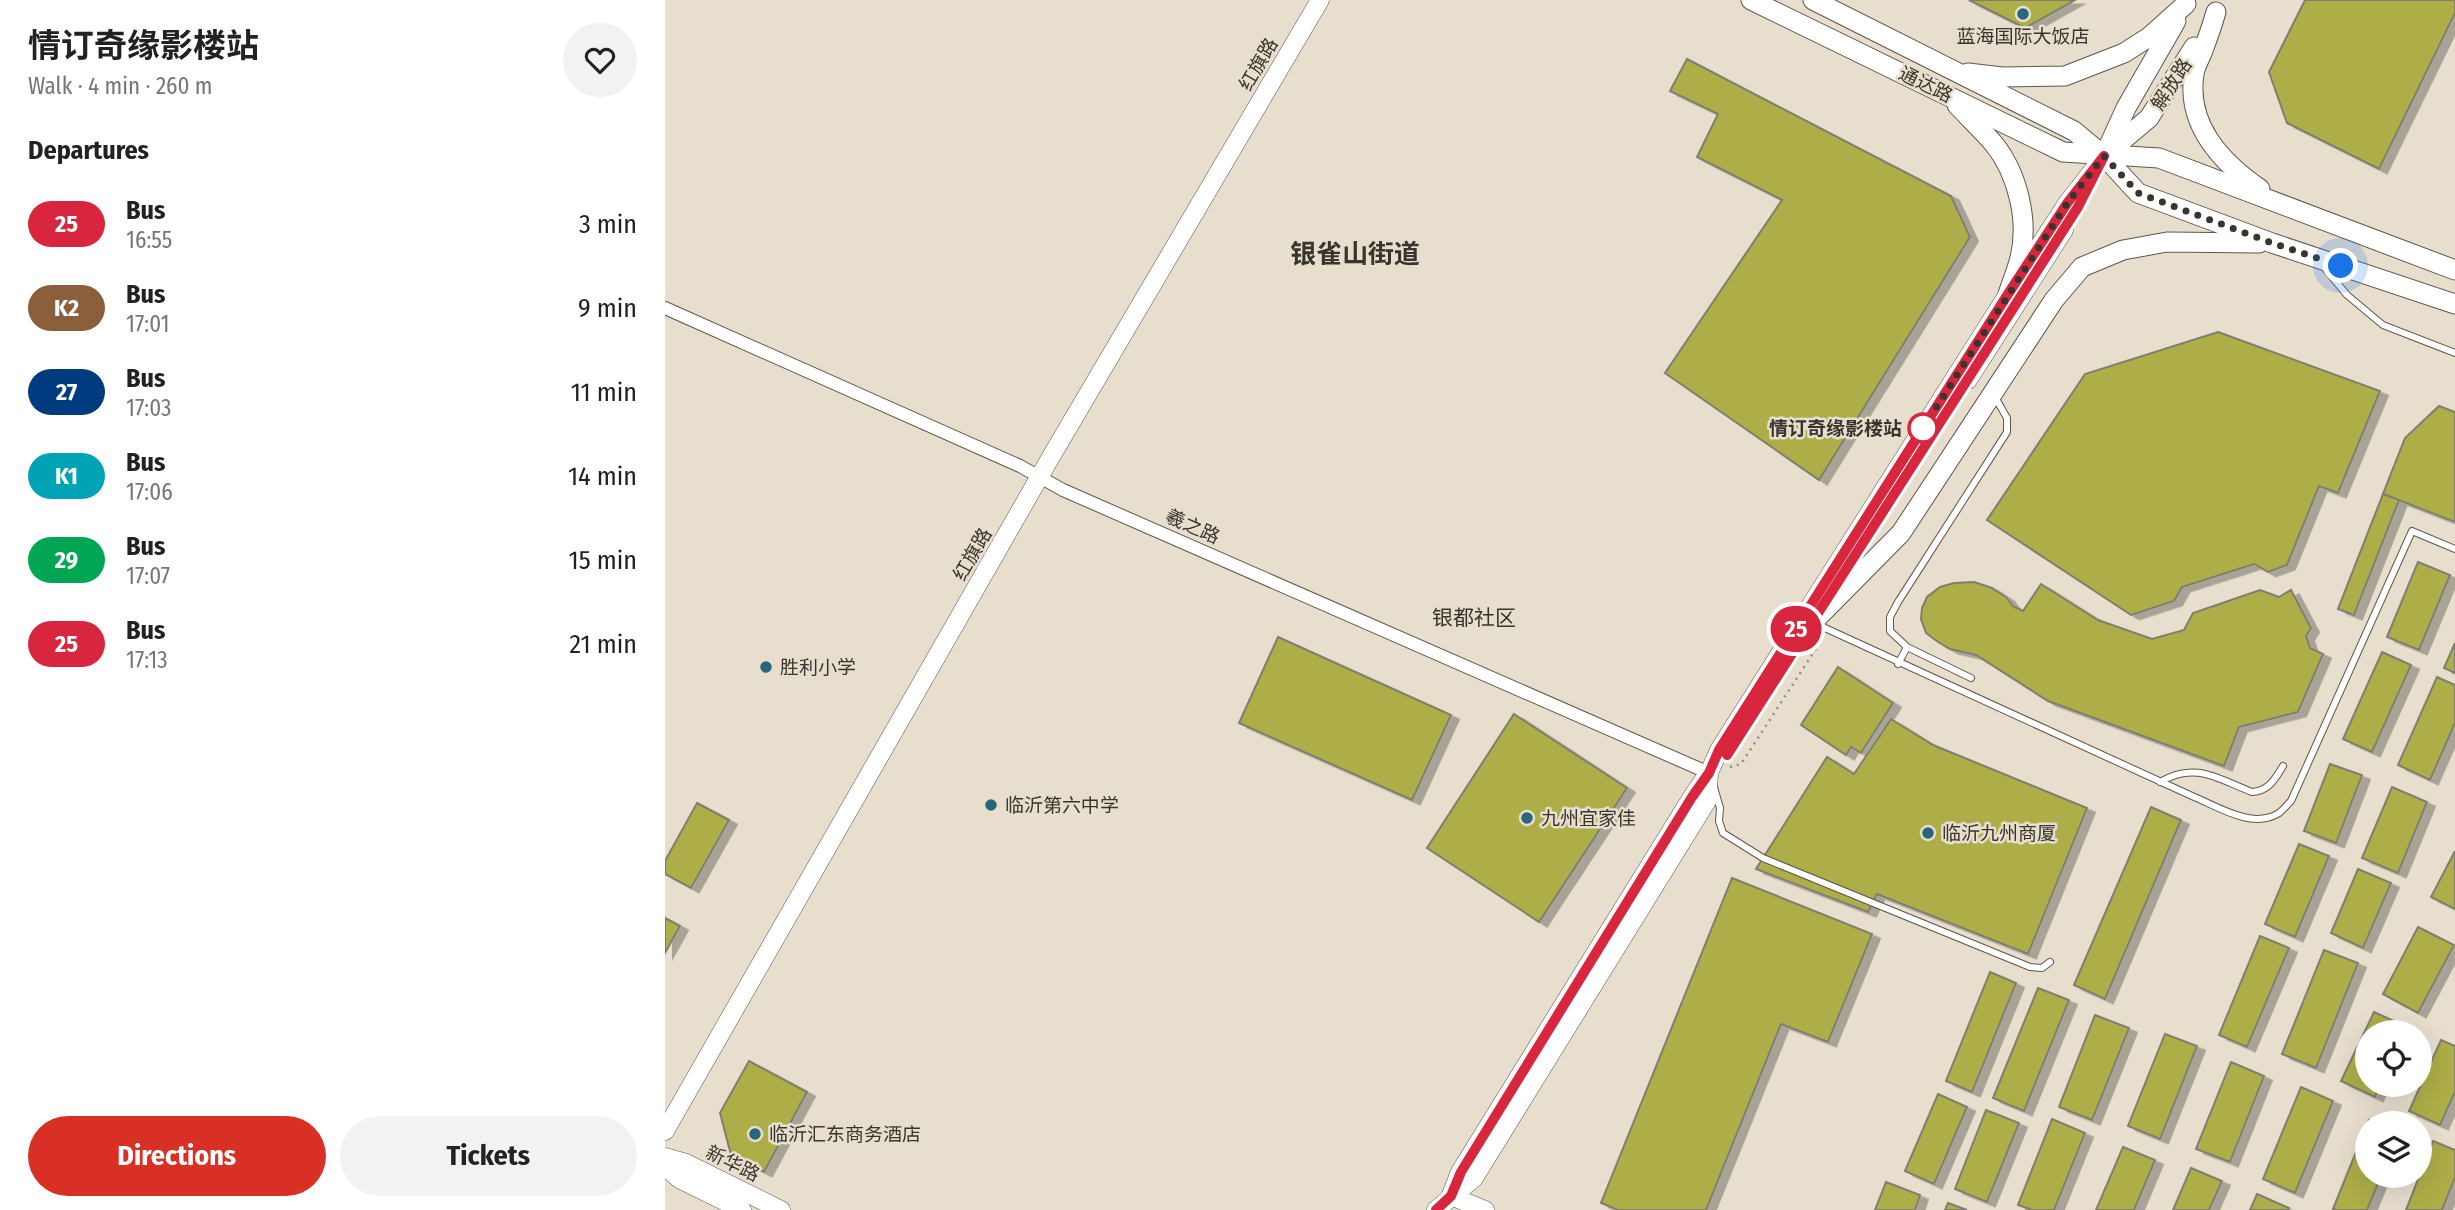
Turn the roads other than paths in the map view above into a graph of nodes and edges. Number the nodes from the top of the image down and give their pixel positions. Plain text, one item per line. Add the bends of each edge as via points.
1 (1319, 0) edge
2 (1751, 0) edge
3 (1813, 0) edge
4 (2187, 2) edge
5 (2220, 6) edge
6 (1953, 71) junction
7 (1947, 94) junction
8 (2104, 156) junction
9 (2314, 216) junction
10 (2272, 243) junction
11 (2318, 259) junction
12 (2455, 270) edge
13 (2008, 294) junction
14 (2455, 304) edge
15 (665, 308) edge
16 (2455, 353) edge
17 (1993, 394) junction
18 (1040, 476) junction
19 (2455, 550) edge
20 (1820, 627) junction
21 (1907, 647) junction
22 (1898, 664) junction
23 (1971, 678) dead end
24 (2283, 766) dead end
25 (1709, 773) junction
26 (2160, 782) junction
27 (2050, 962) dead end
28 (665, 1131) edge
29 (665, 1157) edge
30 (665, 1166) edge
31 (1450, 1203) edge
32 (742, 1210) edge
33 (781, 1210) edge
34 (1436, 1210) edge
35 (1485, 1210) edge

1 - 18 main road, 红旗路
2 - 7 main road, 通达路
3 - 6 main road, 通达路
4 - 6 main road via 2124,53 2065,76 2001,77
4 - 8 main road, 解放路
5 - 8 main road, 解放路 via 2149,118
5 - 9 main road via 2194,71 2198,122 2229,164 2258,189
6 - 8 main road, 通达路 via 2074,131
7 - 8 main road, 通达路 via 2063,152
7 - 13 main road via 1996,146 2021,203 2021,256
8 - 9 main road, 通达路 via 2159,158
8 - 10 main road, 通达路 via 2138,193
8 - 13 main road, 解放路
8 - 20 main road, 解放路 via 2078,207
9 - 12 main road, 通达路
10 - 11 main road, 通达路
10 - 17 main road via 2167,242 2123,250 2082,267 2054,300
11 - 14 main road, 通达路
11 - 16 lane via 2347,295 2383,326
13 - 25 main road, 解放路 via 1719,750
15 - 18 street, 羲之路
17 - 20 main road via 1901,533
17 - 21 lane via 2007,418 2007,432 1890,617 1890,631
18 - 25 street, 羲之路
18 - 28 main road, 红旗路
19 - 26 lane via 2412,531 2291,801 2279,813 2249,819
20 - 22 lane
20 - 25 main road, 解放路
21 - 22 lane
21 - 23 lane
22 - 26 lane
24 - 26 lane via 2260,792 2189,770
25 - 27 lane via 1723,833 1763,858 2030,967 2042,968
25 - 31 main road, 解放路 via 1707,802 1474,1178
29 - 33 main road, 新华路
30 - 32 main road, 新华路 via 679,1179
31 - 34 main road, 解放路
31 - 35 main road

